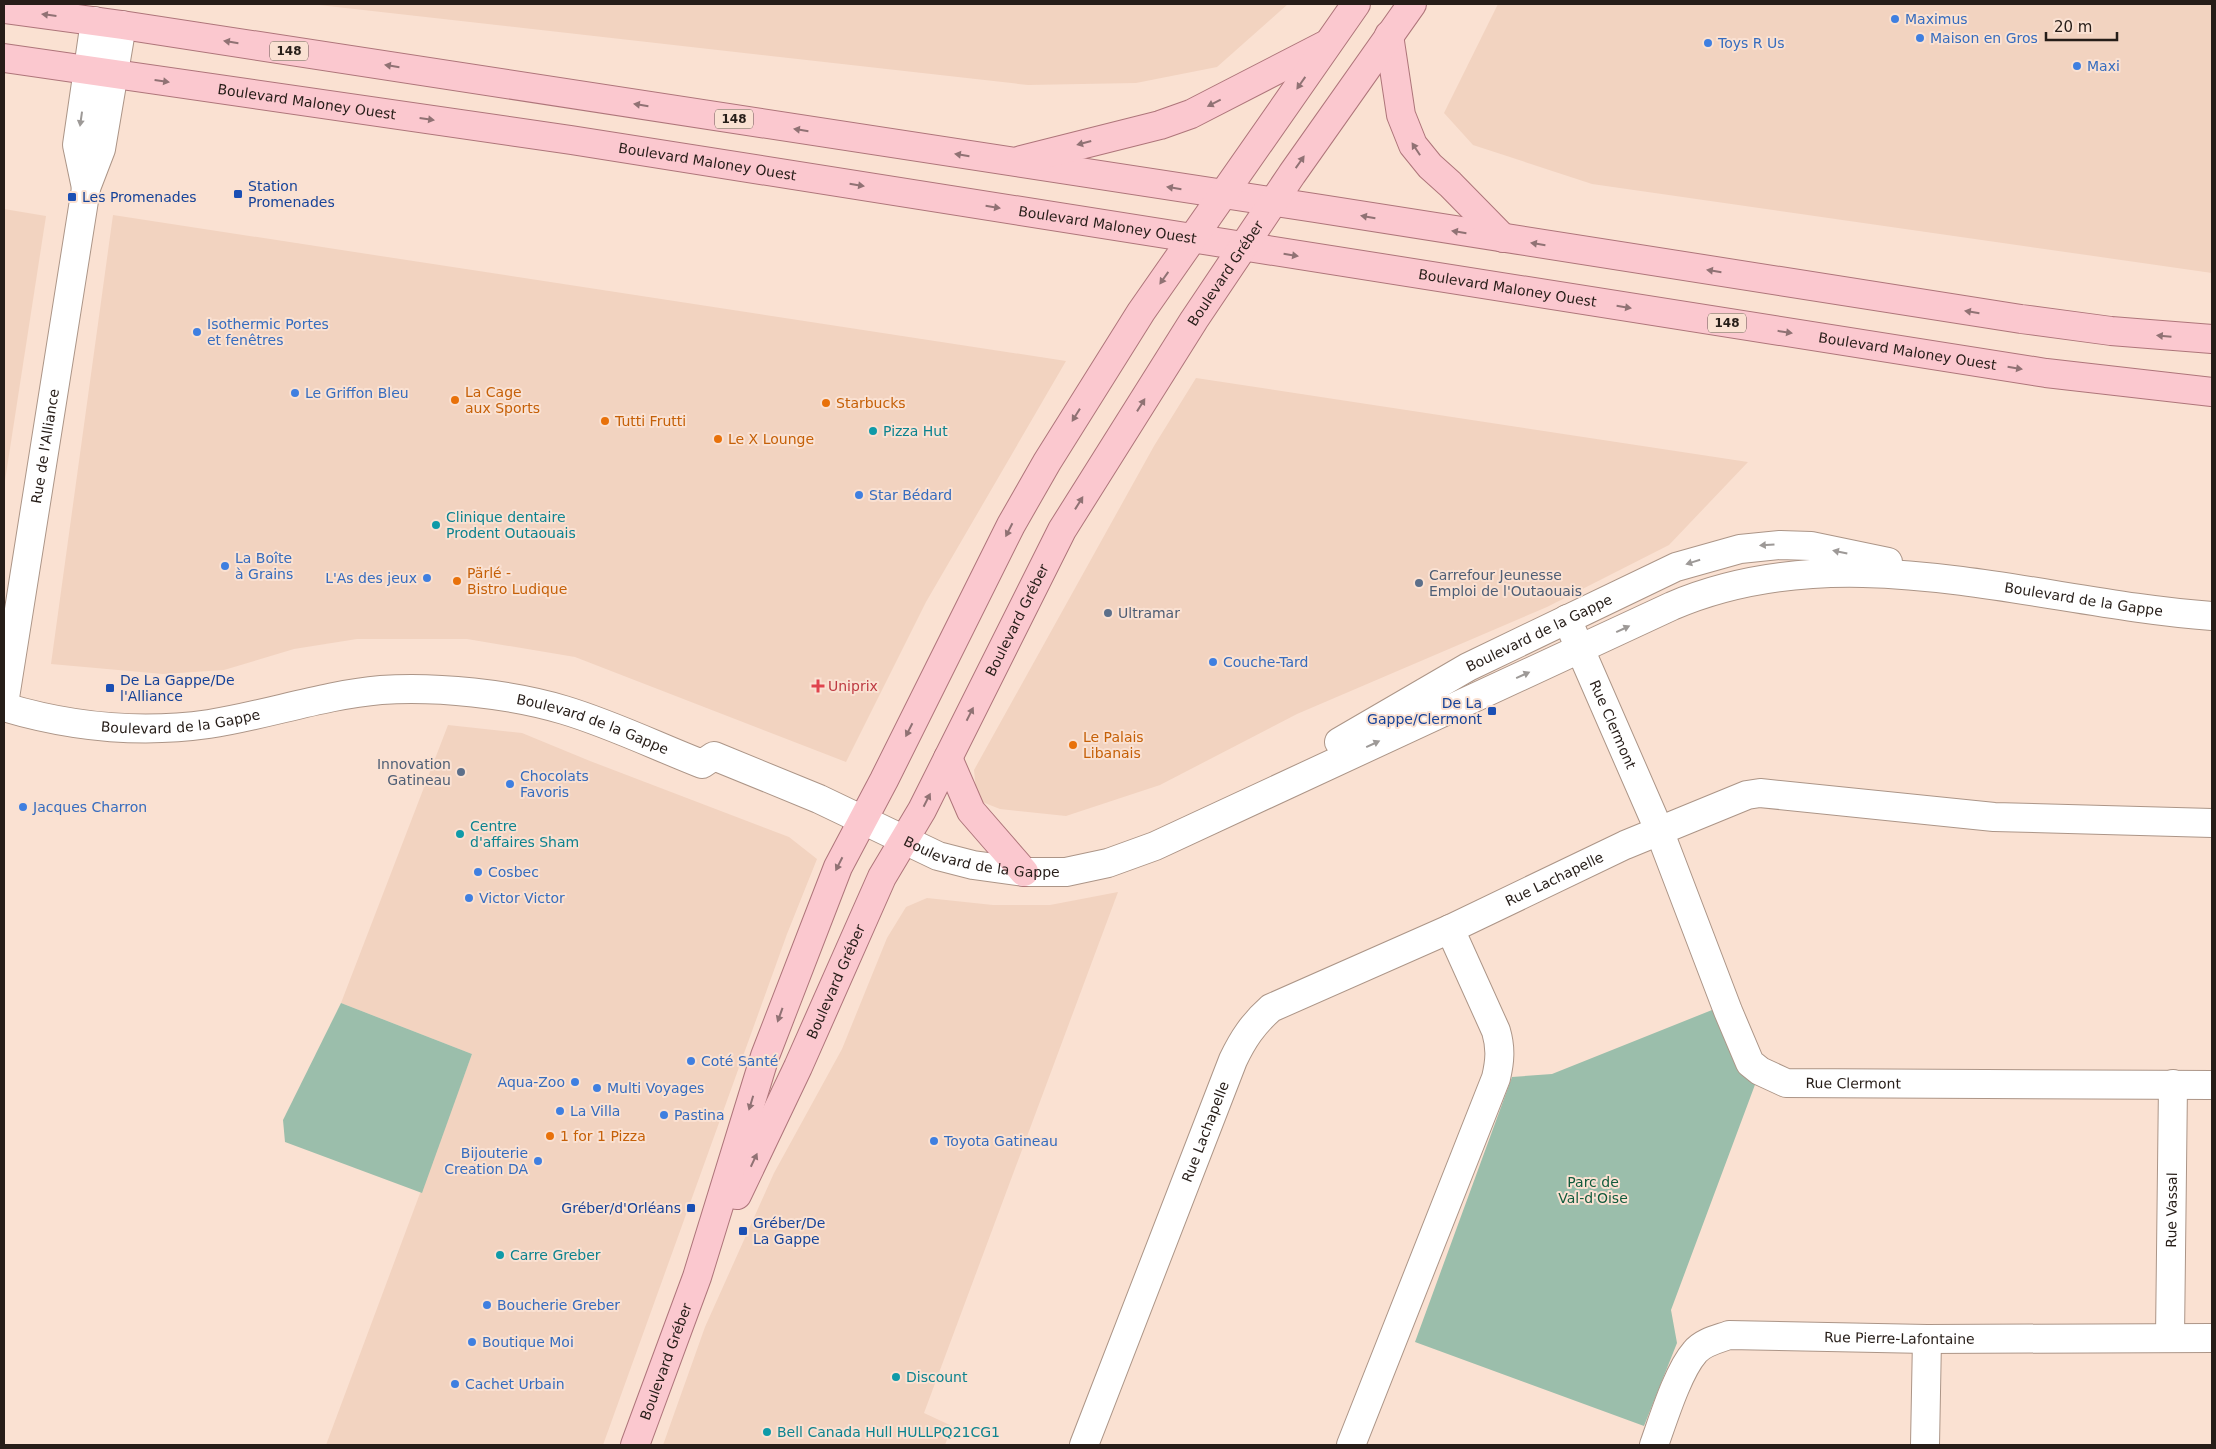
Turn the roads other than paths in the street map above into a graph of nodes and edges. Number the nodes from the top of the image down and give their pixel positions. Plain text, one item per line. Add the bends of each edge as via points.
1 (1356, 4) edge
2 (1412, 4) edge
3 (4, 9) edge
4 (95, 21) junction
5 (122, 25) junction
6 (1389, 35) junction
7 (1328, 43) junction
8 (4, 58) edge
9 (101, 72) junction
10 (1010, 162) junction
11 (1222, 195) junction
12 (1273, 202) junction
13 (1192, 238) junction
14 (1503, 238) junction
15 (1243, 247) junction
16 (2212, 339) edge
17 (2212, 392) edge
18 (1955, 580) junction
19 (2212, 616) edge
20 (1567, 619) junction
21 (1579, 649) junction
22 (4, 705) edge
23 (948, 758) junction
24 (863, 821) junction
25 (2212, 823) edge
26 (1659, 830) junction
27 (903, 840) junction
28 (1155, 846) junction
29 (1024, 872) junction
30 (1450, 929) junction
31 (2173, 1084) junction
32 (2212, 1085) edge
33 (697, 1277) junction
34 (2170, 1338) junction
35 (2212, 1338) edge
36 (1927, 1339) junction
37 (635, 1445) edge
38 (1084, 1445) edge
39 (1351, 1445) edge
40 (1654, 1445) edge
41 (1925, 1445) edge

1 - 7 main road, Boulevard Gréber
2 - 6 main road, Boulevard Gréber
4 -> 3 main road, 148
4 - 5 main road, 148
4 - 9 street, Rue de l'Alliance
5 - 9 street, Rue de l'Alliance
10 -> 5 main road, 148
12 -> 6 main road, Boulevard Gréber
14 -> 6 main road via 1413,145 1401,115
7 -> 10 main road via 1191,114 1160,125
7 -> 11 main road, Boulevard Gréber
8 - 9 main road, Boulevard Maloney Ouest / 148
9 -> 13 main road, Boulevard Maloney Ouest / 148 via 571,140
9 - 22 street, Rue de l'Alliance via 101,149 86,188
11 -> 10 main road, 148
11 - 12 main road, 148
11 - 13 main road, Boulevard Gréber
14 -> 12 main road, 148
12 - 15 main road, Boulevard Gréber
13 - 15 main road, Boulevard Maloney Ouest / 148
13 -> 24 main road, Boulevard Gréber via 1140,312 1032,487
16 -> 14 main road, 148 via 2111,331 2021,319
15 -> 17 main road, Boulevard Maloney Ouest / 148 via 2046,373
23 -> 15 main road, Boulevard Gréber via 1062,530
18 - 19 street, Boulevard de la Gappe
18 -> 20 street, Boulevard de la Gappe via 1832,550 1795,545 1752,546 1676,567
21 -> 18 street, Boulevard de la Gappe via 1710,590 1746,581 1851,573
20 - 21 street, Rue Clermont
20 - 28 street, Boulevard de la Gappe via 1468,667
21 - 26 street, Rue Clermont
28 -> 21 street, Boulevard de la Gappe
22 - 24 street, Boulevard de la Gappe via 72,724 102,728 159,728 211,724 381,690 449,691 520,700 590,719 702,764 714,756 819,799
27 -> 23 main road, Boulevard Gréber
23 - 29 main road via 971,811
24 - 27 street, Boulevard de la Gappe
24 -> 33 main road, Boulevard Gréber via 829,886 768,1048
25 - 26 street via 1994,817 1760,793 1746,795
26 - 30 street, Rue Lachapelle
26 - 31 street, Rue Clermont via 1750,1063 1774,1078 1786,1083
27 - 29 street, Boulevard de la Gappe via 945,859
33 -> 27 main road, Boulevard Gréber via 798,1067 882,877
28 - 29 street, Boulevard de la Gappe via 1091,868 1053,873
30 - 38 street, Rue Lachapelle via 1271,1008 1255,1022 1233,1060
30 - 39 street via 1496,1031 1500,1062
31 - 32 street, Rue Clermont
31 - 34 street, Rue Vassal
33 - 37 main road, Boulevard Gréber
34 - 35 street, Rue Pierre-Lafontaine
34 - 36 street, Rue Pierre-Lafontaine
36 - 40 street, Rue Pierre-Lafontaine via 1730,1335 1711,1341 1695,1351 1685,1368
36 - 41 street

